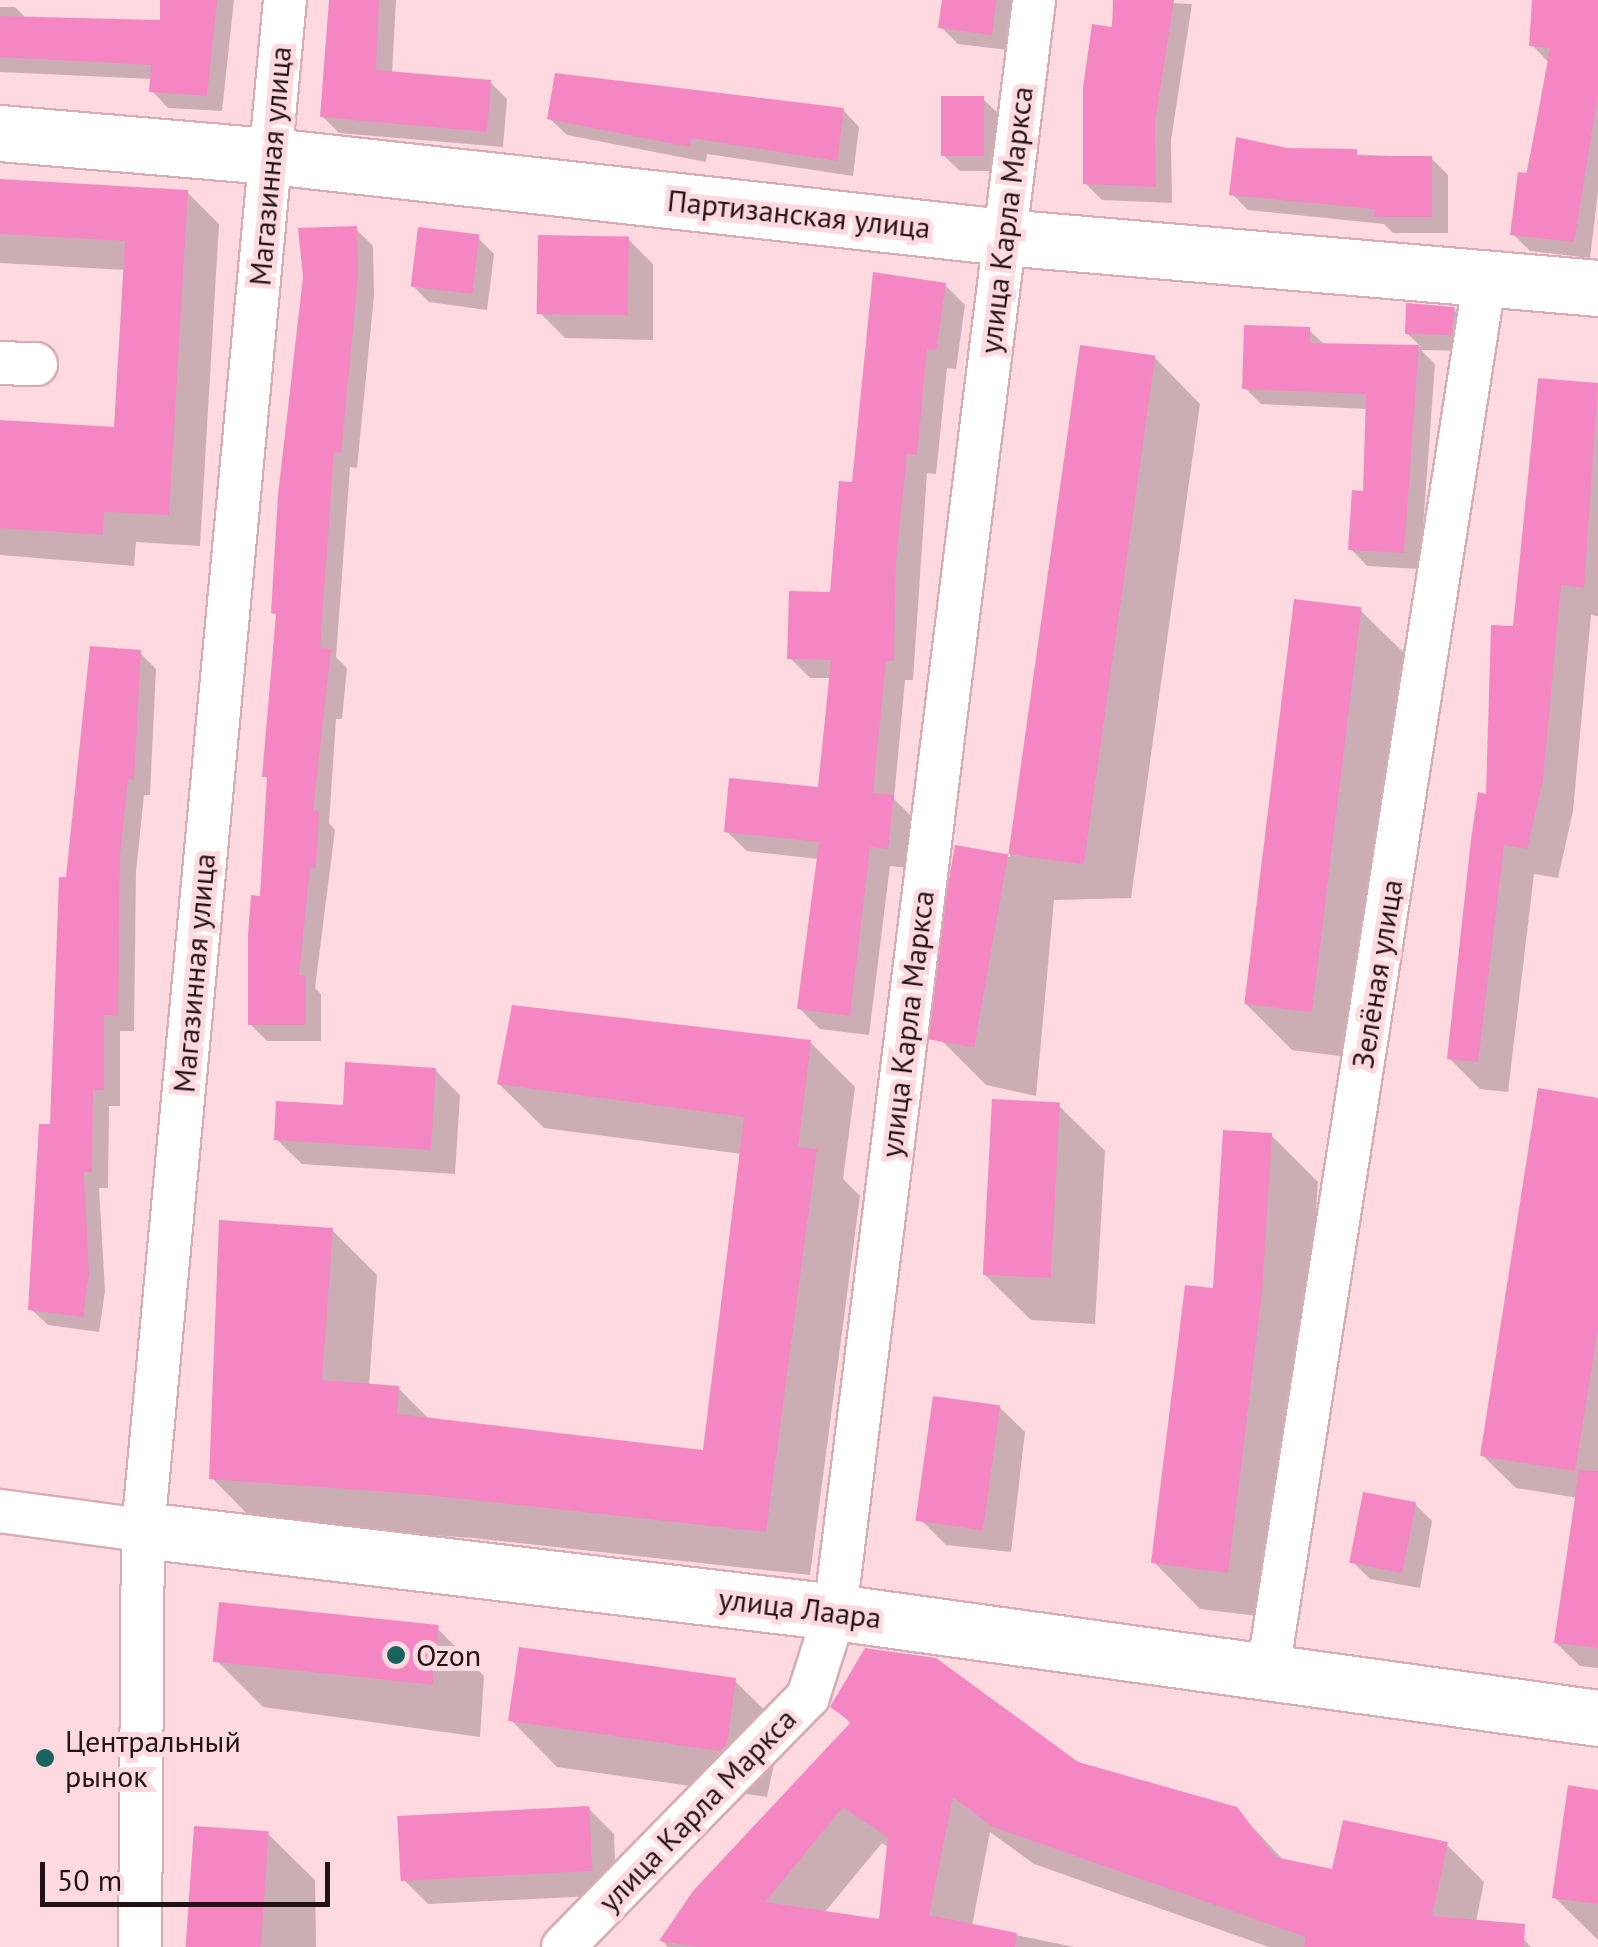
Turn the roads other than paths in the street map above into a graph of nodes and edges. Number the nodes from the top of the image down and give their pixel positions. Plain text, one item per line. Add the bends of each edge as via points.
1 (285, 0) edge
2 (1034, 0) edge
3 (0, 134) edge
4 (270, 156) junction
5 (1003, 236) junction
6 (1485, 277) junction
7 (1598, 288) edge
8 (0, 1510) edge
9 (142, 1530) junction
10 (835, 1612) junction
11 (1268, 1671) junction
12 (1598, 1718) edge
13 (140, 1947) edge
14 (563, 1947) edge

1 - 4 street, Магазинная улица
2 - 5 street, улица Карла Маркса
3 - 4 street, Партизанская улица
4 - 5 street, Партизанская улица
4 - 9 street, Магазинная улица
5 - 6 street, Партизанская улица
5 - 10 street, улица Карла Маркса
6 - 7 street, Партизанская улица
6 - 11 street, Зелёная улица
8 - 9 street, улица Лаара
9 - 10 street, улица Лаара
9 - 13 street, Магазинная улица
10 - 11 street, улица Лаара
10 - 14 street, улица Карла Маркса via 808,1697
11 - 12 street, улица Лаара

